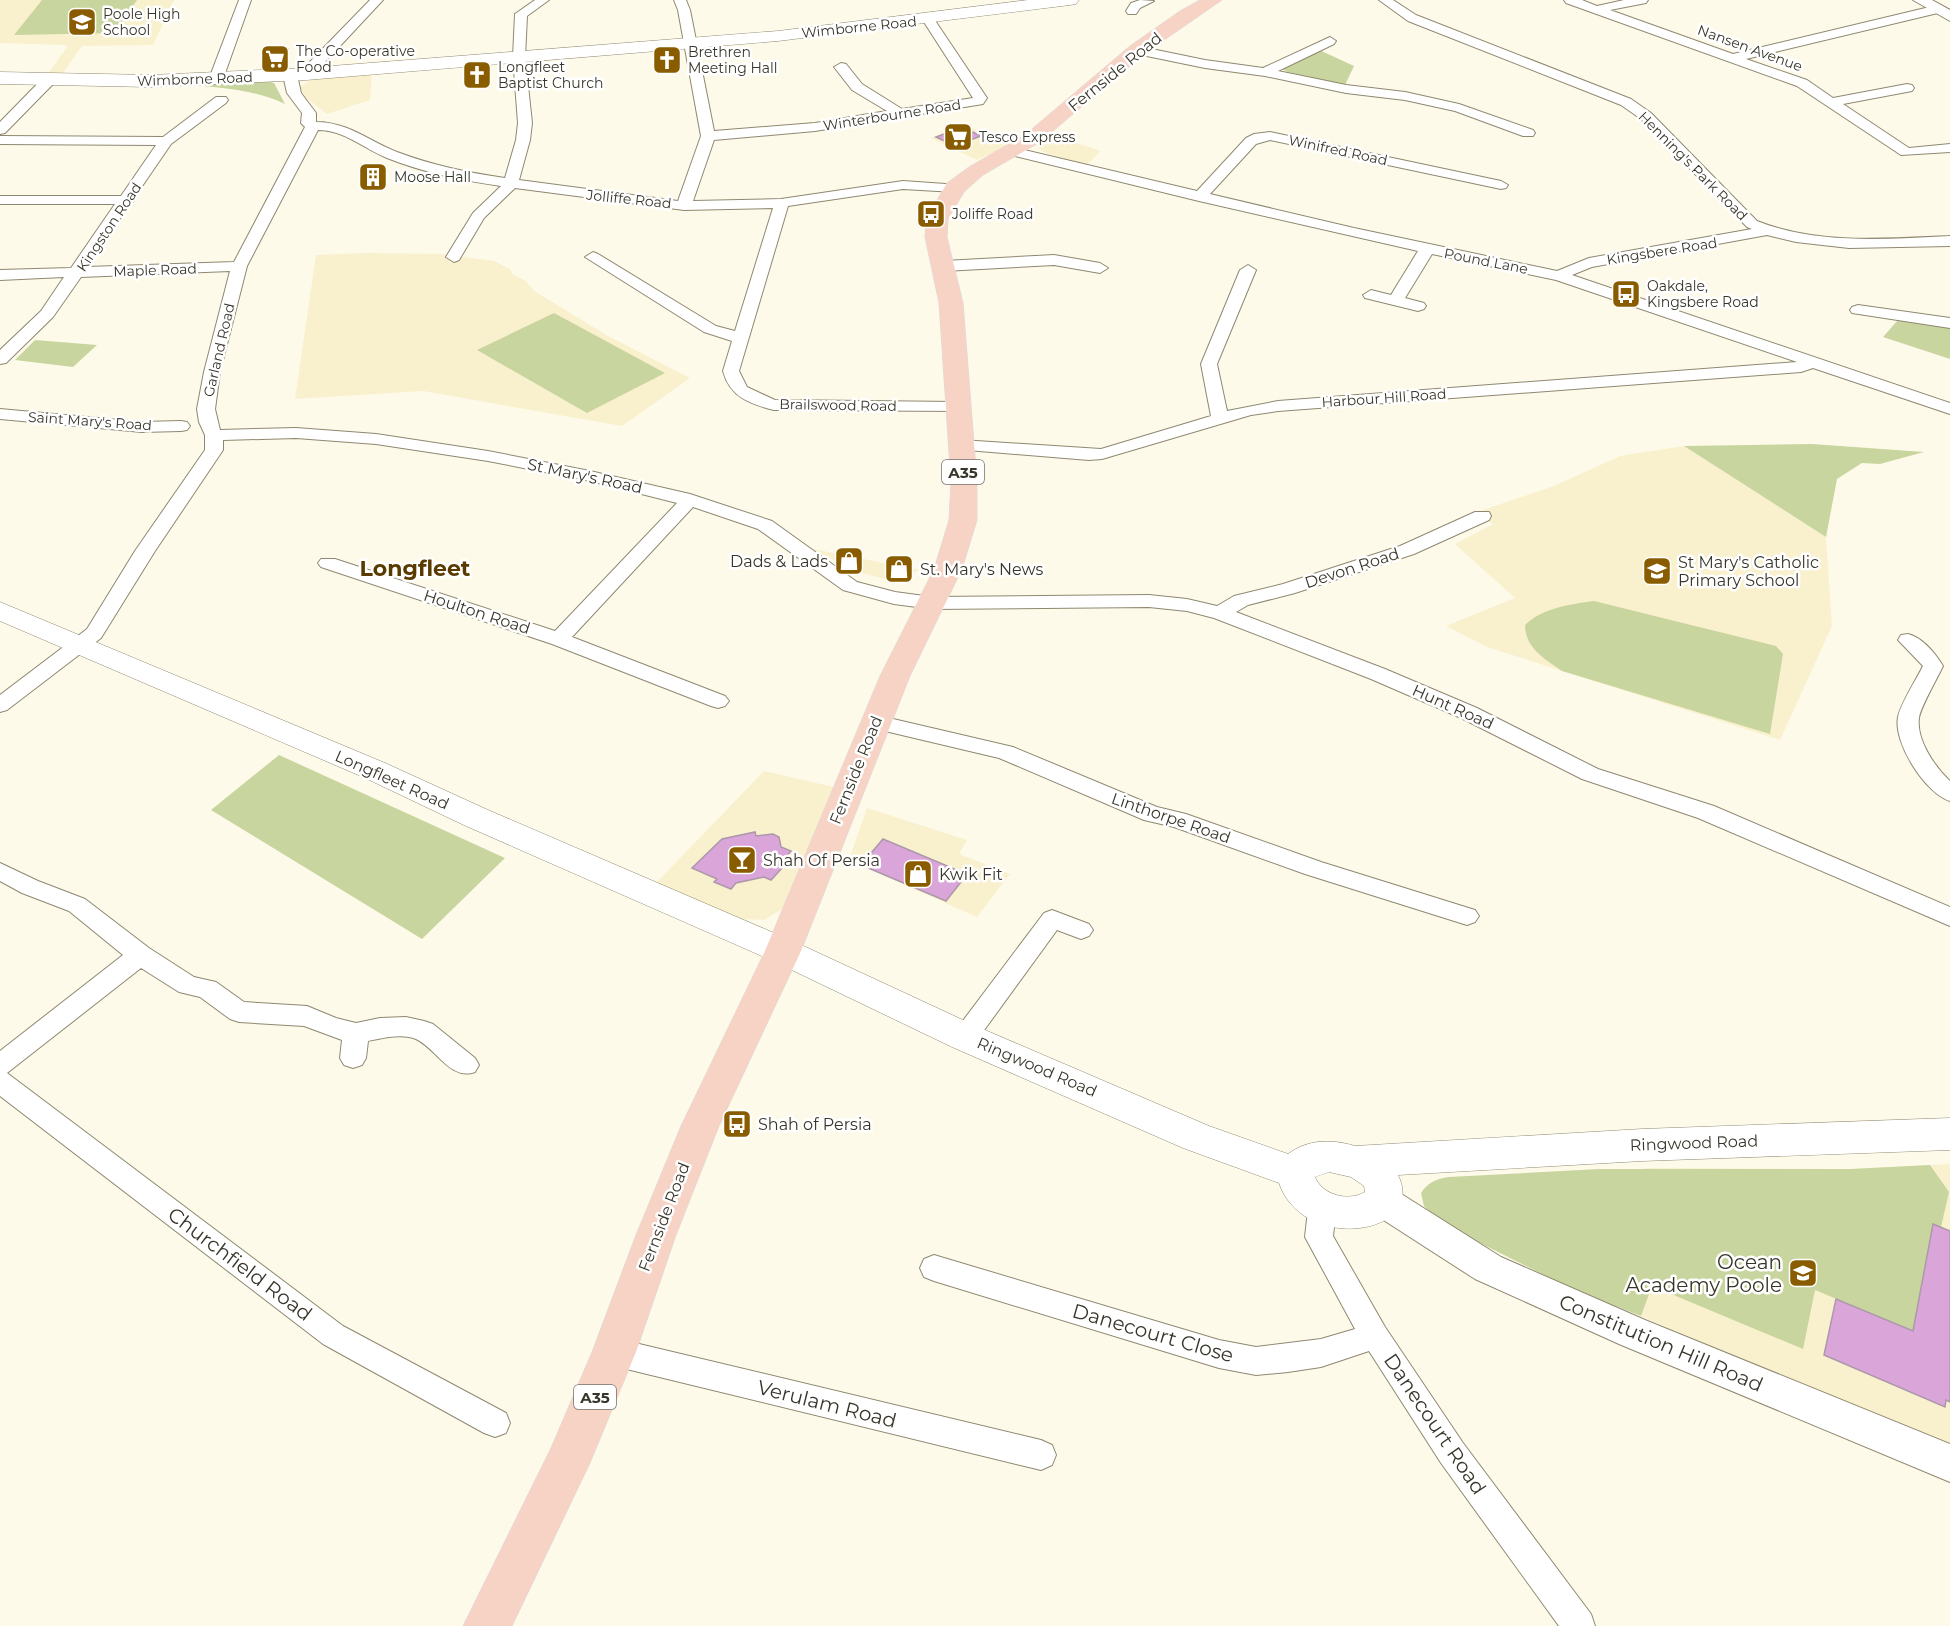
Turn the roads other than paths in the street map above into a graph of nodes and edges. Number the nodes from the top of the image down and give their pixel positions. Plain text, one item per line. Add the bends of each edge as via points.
1 (245, 0) edge
2 (377, 0) edge
3 (543, 0) edge
4 (680, 0) edge
5 (1070, 0) edge
6 (1122, 0) edge
7 (1214, 0) edge
8 (1385, 0) edge
9 (1570, 0) edge
10 (1642, 0) edge
11 (1921, 0) edge
12 (1138, 6) edge
13 (1597, 9) junction
14 (1944, 12) edge
15 (928, 19) junction
16 (1330, 41) dead end
17 (689, 44) junction
18 (1137, 50) junction
19 (519, 57) junction
20 (1732, 58) junction
21 (841, 67) dead end
22 (1265, 72) junction
23 (298, 75) junction
24 (0, 78) edge
25 (50, 79) junction
26 (216, 79) junction
27 (1907, 88) dead end
28 (221, 100) dead end
29 (1831, 102) junction
30 (900, 114) junction
31 (313, 126) junction
32 (1, 131) edge
33 (1528, 133) dead end
34 (708, 136) junction
35 (166, 141) junction
36 (1950, 148) edge
37 (1012, 152) junction
38 (1906, 152) junction
39 (1896, 166) dead end
40 (511, 180) junction
41 (1501, 185) dead end
42 (955, 188) junction
43 (1198, 197) junction
44 (0, 200) edge
45 (128, 200) junction
46 (781, 203) junction
47 (684, 206) junction
48 (1767, 231) junction
49 (1950, 242) edge
50 (1427, 249) junction
51 (454, 257) dead end
52 (593, 257) dead end
53 (239, 266) junction
54 (944, 266) junction
55 (1100, 268) dead end
56 (1248, 270) dead end
57 (78, 272) junction
58 (0, 275) edge
59 (1560, 276) junction
60 (1371, 296) dead end
61 (1395, 301) junction
62 (1418, 306) dead end
63 (1858, 310) dead end
64 (1950, 323) edge
65 (741, 338) junction
66 (0, 359) edge
67 (1812, 363) junction
68 (957, 407) junction
69 (1950, 409) edge
70 (0, 414) edge
71 (1220, 418) junction
72 (181, 426) dead end
73 (214, 435) junction
74 (961, 445) junction
75 (690, 500) junction
76 (1482, 516) dead end
77 (328, 563) dead end
78 (932, 603) junction
79 (0, 611) edge
80 (1220, 613) junction
81 (559, 639) junction
82 (1908, 640) dead end
83 (81, 645) junction
84 (718, 701) dead end
85 (0, 705) edge
86 (876, 722) junction
87 (1950, 793) edge
88 (0, 872) edge
89 (1467, 916) dead end
90 (1950, 917) edge
91 (1081, 930) dead end
92 (783, 951) junction
93 (140, 955) junction
94 (356, 1033) junction
95 (966, 1036) junction
96 (353, 1058) dead end
97 (0, 1065) edge
98 (466, 1065) dead end
99 (0, 1081) edge
100 (1950, 1134) edge
101 (1438, 1156) junction
102 (1358, 1161) junction
103 (1295, 1173) junction
104 (1383, 1201) junction
105 (1322, 1210) junction
106 (934, 1268) dead end
107 (1375, 1336) junction
108 (614, 1352) junction
109 (495, 1423) dead end
110 (1041, 1455) dead end
111 (1950, 1464) edge
112 (487, 1626) edge
113 (1579, 1626) edge

1 - 26 street
2 - 23 street
3 - 19 street via 521,14
4 - 17 street
5 - 15 main road, Wimborne Road
6 - 12 street
7 - 18 highway, Fernside Road / A35
8 - 48 street, Henning's Park Road via 1412,18 1626,102 1646,116 1752,224
9 - 13 street, Nansen Avenue
10 - 13 street
11 - 14 street
13 - 20 street, Nansen Avenue
14 - 20 street
15 - 17 main road, Wimborne Road
15 - 30 street, Winterbourne Road via 980,98
16 - 22 street
17 - 19 main road, Wimborne Road
17 - 34 street
18 - 22 street
18 - 37 highway, Fernside Road / A35
19 - 23 main road, Wimborne Road
19 - 40 street via 525,123
20 - 29 street, Nansen Avenue via 1809,86
21 - 30 street via 857,87
22 - 33 street via 1346,89 1409,91
23 - 26 main road, Wimborne Road
23 - 31 street via 294,93 309,113 308,123
24 - 25 main road, Wimborne Road
25 - 26 main road, Wimborne Road
25 - 32 street
27 - 29 street
28 - 35 street, Kingston Road
29 - 38 street, Nansen Avenue
30 - 34 street, Winterbourne Road
31 - 40 street, Jolliffe Road via 346,131 390,154 432,169
31 - 53 street, Garland Road
32 - 35 street
34 - 47 street
35 - 45 street, Kingston Road
36 - 38 street
37 - 42 highway, Fernside Road / A35 via 976,171
37 - 43 street, Pound Lane
38 - 39 street
40 - 47 street, Jolliffe Road
40 - 51 street via 478,216
41 - 43 street, Winifred Road via 1270,136 1251,141
42 - 46 street, Jolliffe Road via 903,185
42 - 54 highway, Fernside Road / A35 via 937,219 936,237
43 - 50 street, Pound Lane
44 - 45 street
45 - 57 street, Kingston Road
46 - 47 street, Jolliffe Road
46 - 65 street, Brailswood Road
48 - 49 street, Henning's Park Road via 1794,238 1854,242
48 - 59 street, Kingsbere Road via 1589,263
50 - 59 street, Pound Lane
50 - 61 street
52 - 65 street via 710,329
53 - 57 street, Maple Road
53 - 73 street, Garland Road via 206,409
54 - 55 street via 1054,260
54 - 68 highway, Fernside Road / A35 via 951,303
56 - 71 street via 1209,364
57 - 58 street, Maple Road
57 - 66 street, Kingston Road via 47,314
59 - 67 street, Pound Lane
60 - 61 street
61 - 62 street
63 - 64 street
65 - 68 street, Brailswood Road via 731,371 733,382 755,399 798,406
67 - 69 street, Pound Lane
67 - 71 street, Harbour Hill Road via 1801,367 1278,406
68 - 74 highway, Fernside Road / A35
70 - 72 street, Saint Mary's Road
71 - 74 street, Harbour Hill Road via 1102,454
73 - 75 street, St Mary's Road via 296,433 376,439 488,456
73 - 83 street, Garland Road via 210,459 145,551 94,633
74 - 78 highway, Fernside Road / A35 via 963,520 948,569
75 - 78 street, St Mary's Road via 765,525 850,586
75 - 81 street
76 - 80 street, Devon Road via 1407,550 1288,589 1241,600
77 - 81 street, Houlton Road
78 - 80 street, Hunt Road via 1149,601
78 - 86 highway, Fernside Road / A35
79 - 83 main road, Longfleet Road
80 - 90 street, Hunt Road via 1469,712 1590,774 1706,812
81 - 84 street, Houlton Road
82 - 87 street via 1933,666 1908,718 1919,735 1919,758
83 - 85 street, Garland Road
83 - 92 main road, Longfleet Road
86 - 89 street, Linthorpe Road via 1005,752 1152,814
86 - 92 highway, Fernside Road / A35
88 - 93 street via 77,905
91 - 95 street via 1052,919
92 - 95 main road, Ringwood Road
92 - 108 highway, Fernside Road / A35 via 700,1126
93 - 94 street via 188,985 207,989 239,1012 307,1016 331,1028
93 - 97 street
94 - 96 street
94 - 98 street via 406,1027 424,1031
95 - 103 main road, Ringwood Road via 1196,1137
99 - 109 street, Churchfield Road via 333,1335
100 - 101 main road, Ringwood Road
101 - 102 main road, Ringwood Road
101 - 104 main road via 1422,1164
102 - 103 main road via 1329,1156 1309,1159
102 - 104 main road via 1379,1175 1384,1185
103 - 105 main road via 1300,1191
104 - 105 main road via 1365,1210
104 - 111 street, Constitution Hill Road via 1488,1268
105 - 107 street, Danecourt Road via 1319,1237
106 - 107 street, Danecourt Close via 1220,1354 1257,1361 1321,1353
107 - 113 street, Danecourt Road via 1452,1453
108 - 110 street, Verulam Road
108 - 112 highway, Fernside Road / A35 via 567,1463

